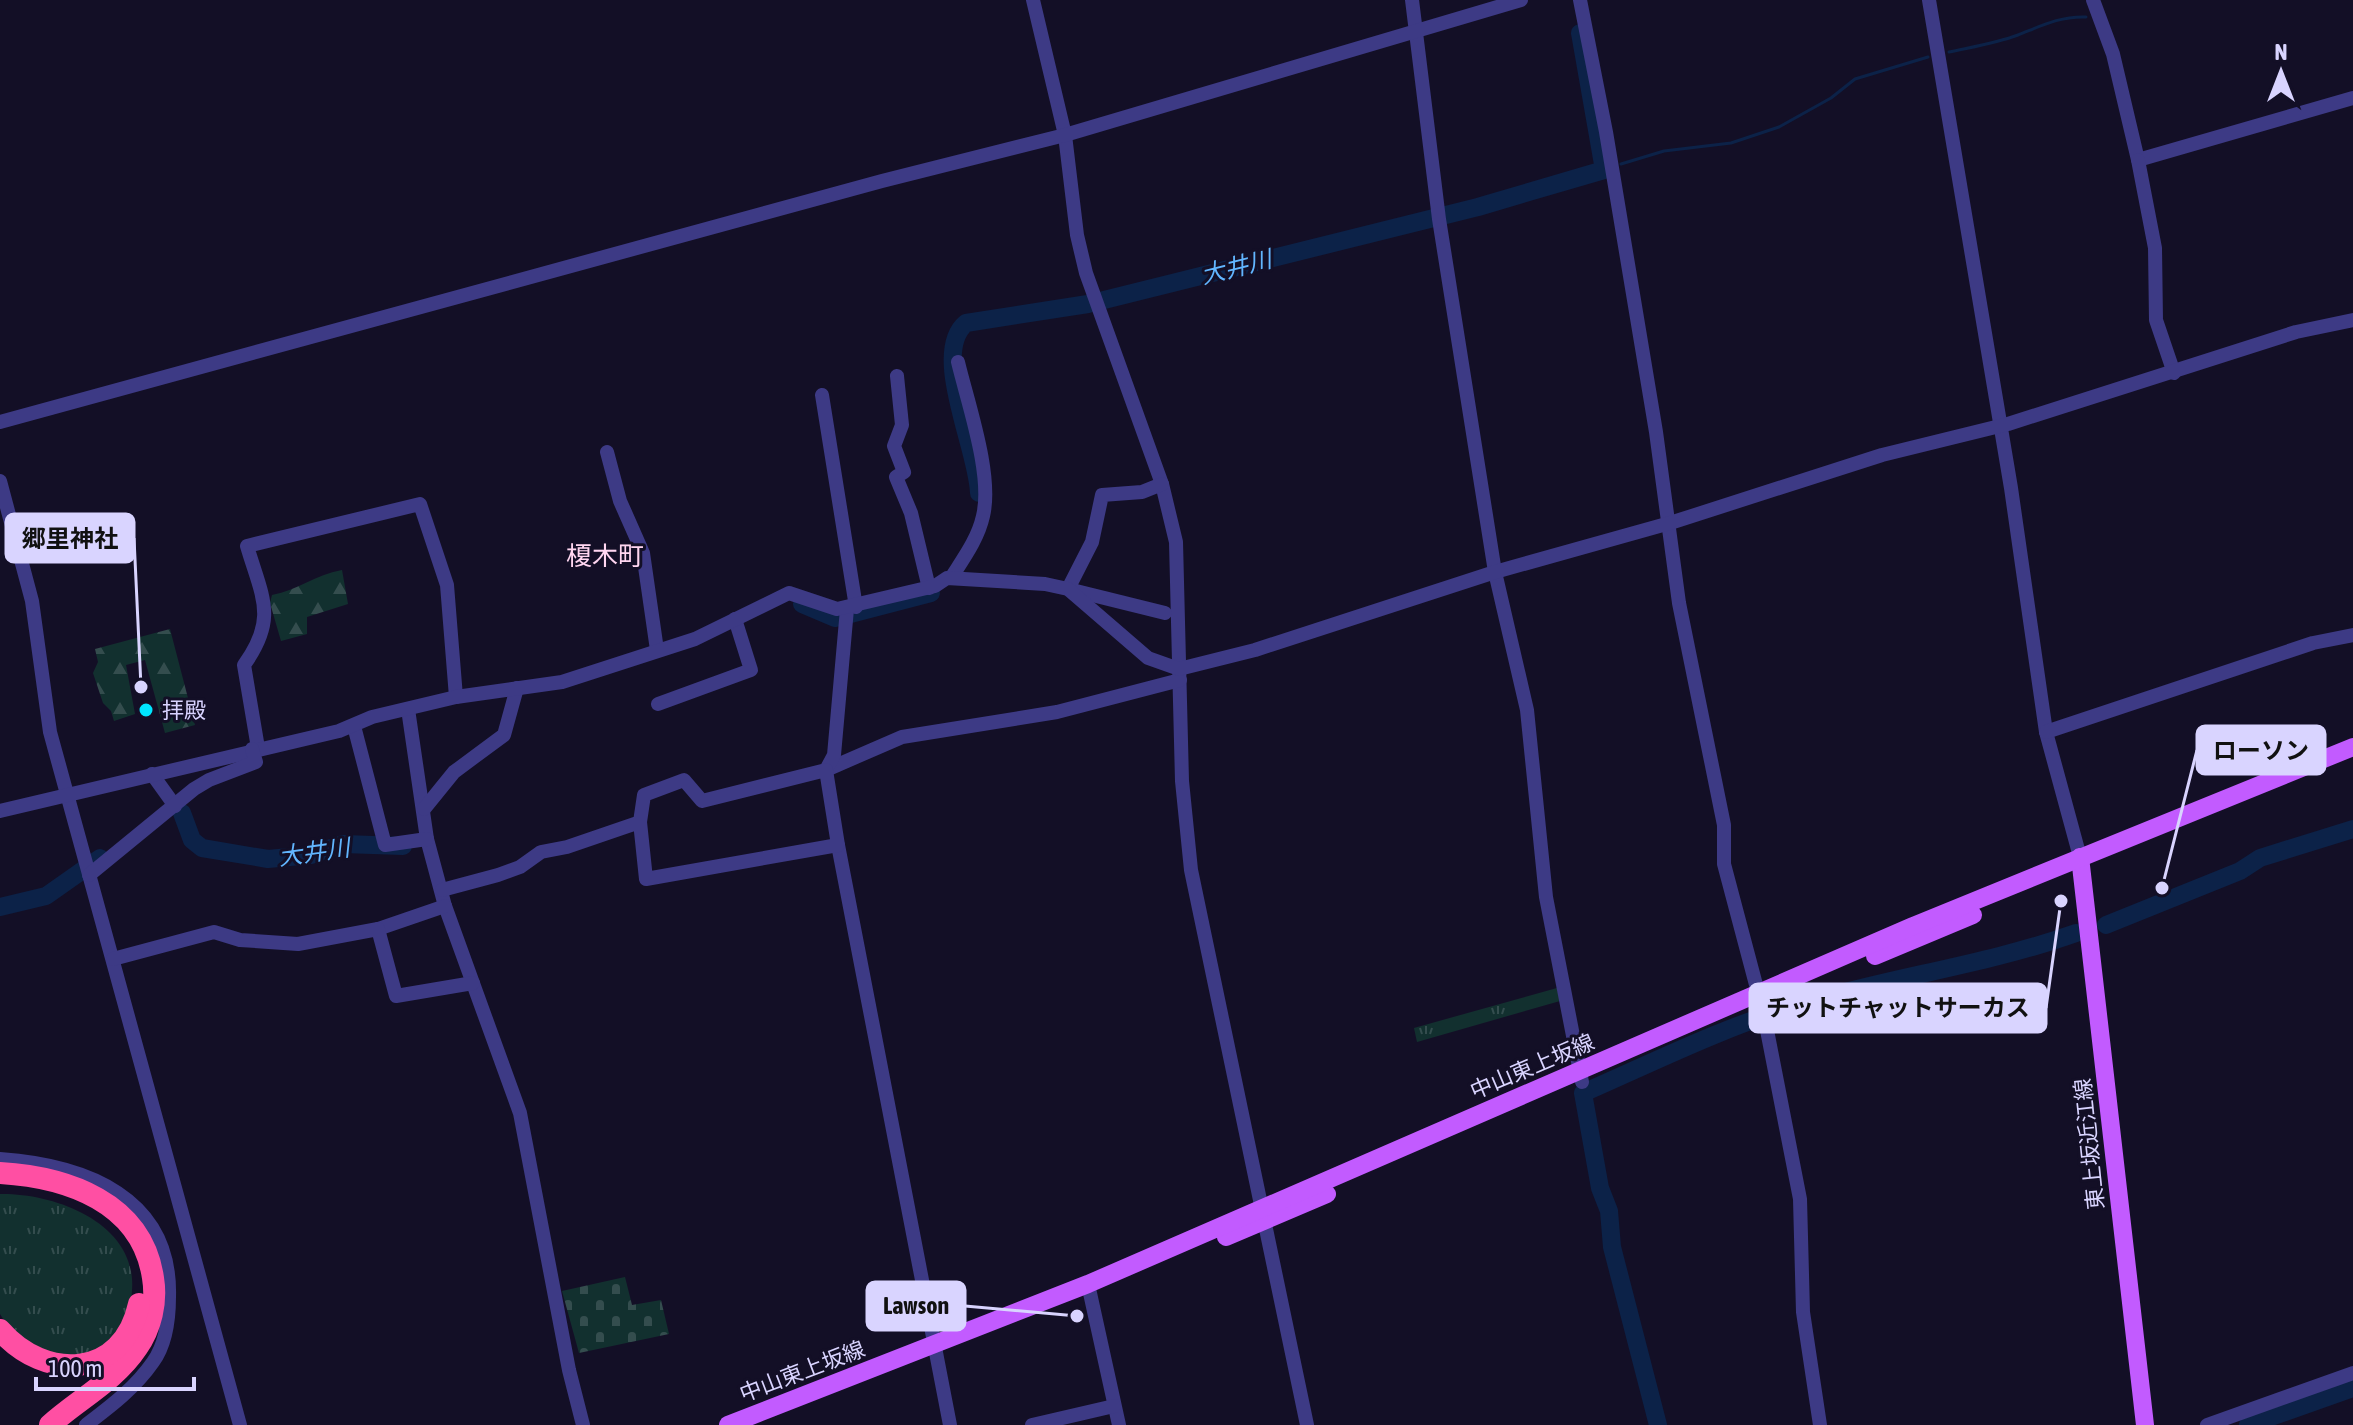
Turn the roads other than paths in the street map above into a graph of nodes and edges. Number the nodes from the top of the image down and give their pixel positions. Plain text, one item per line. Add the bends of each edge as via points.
1 (1033, 0) edge
2 (1412, 0) edge
3 (1521, 0) edge
4 (1580, 0) edge
5 (1929, 0) edge
6 (2093, 0) edge
7 (1418, 29) junction
8 (2353, 98) edge
9 (1065, 135) junction
10 (2138, 160) junction
11 (2353, 320) edge
12 (958, 362) dead end
13 (2174, 373) junction
14 (897, 376) dead end
15 (822, 395) dead end
16 (0, 422) edge
17 (2000, 426) junction
18 (607, 452) dead end
19 (0, 481) edge
20 (1162, 484) junction
21 (1670, 523) junction
22 (1495, 572) junction
23 (951, 578) junction
24 (929, 588) junction
25 (1068, 589) junction
26 (849, 612) junction
27 (1165, 613) dead end
28 (735, 619) junction
29 (2353, 635) edge
30 (657, 650) junction
31 (1180, 674) junction
32 (517, 688) junction
33 (456, 697) junction
34 (658, 704) dead end
35 (408, 709) junction
36 (354, 726) junction
37 (2046, 732) junction
38 (2353, 747) edge
39 (255, 752) junction
40 (2353, 758) edge
41 (826, 770) junction
42 (152, 774) junction
43 (69, 797) junction
44 (172, 801) junction
45 (424, 809) junction
46 (0, 811) edge
47 (640, 822) junction
48 (427, 839) junction
49 (838, 845) junction
50 (2081, 863) junction
51 (88, 869) junction
52 (442, 890) junction
53 (445, 906) junction
54 (378, 929) junction
55 (113, 959) junction
56 (473, 983) junction
57 (1762, 1008) junction
58 (1581, 1077) junction
59 (0, 1159) edge
60 (0, 1173) edge
61 (0, 1185) edge
62 (1261, 1216) junction
63 (1089, 1290) junction
64 (0, 1330) edge
65 (935, 1353) junction
66 (2353, 1373) edge
67 (1114, 1406) junction
68 (50, 1425) edge
69 (86, 1425) edge
70 (240, 1425) edge
71 (583, 1425) edge
72 (728, 1425) edge
73 (759, 1425) edge
74 (950, 1425) edge
75 (1034, 1425) edge
76 (1119, 1425) edge
77 (1307, 1425) edge
78 (1820, 1425) edge
79 (2145, 1425) edge
80 (2207, 1425) edge

1 - 9 street
2 - 7 street
3 - 7 street
4 - 21 street
5 - 17 street
6 - 10 street via 2113,54
7 - 9 street
7 - 22 street via 1438,215
8 - 10 street
9 - 16 street
9 - 20 street via 1077,235
10 - 13 street via 2155,248 2156,320
11 - 13 street via 2296,332
12 - 23 street via 985,490 983,516
13 - 17 street
14 - 24 street via 902,425 894,446 904,472 896,477 911,513
15 - 26 street
17 - 21 street via 1882,455
17 - 37 street
18 - 30 street via 620,501 643,553
19 - 43 street via 32,601 50,732
20 - 25 street via 1142,492 1102,495 1092,542
20 - 31 street via 1176,542
21 - 22 street
21 - 57 street via 1679,603 1724,825 1724,864
22 - 31 street
22 - 58 street via 1527,710 1546,897
23 - 24 street
23 - 25 street
24 - 26 street
25 - 27 street
25 - 31 street via 1148,658
26 - 28 street via 789,593
26 - 41 street via 834,755
28 - 30 street
28 - 34 street via 751,670
29 - 37 street via 2313,643
30 - 32 street via 562,682
31 - 41 street via 1057,712 902,737
31 - 62 street via 1191,870
32 - 33 street
32 - 45 street via 504,735 454,772
33 - 35 street
33 - 39 street via 447,585 420,504 247,546 265,619 264,633 244,665
35 - 36 street
35 - 45 street
36 - 39 street
36 - 48 street via 385,845
37 - 50 street
38 - 50 main road, 中山東上坂線
39 - 42 street
39 - 44 street via 256,762
40 - 50 main road, 中山東上坂線
41 - 47 street via 702,801 684,780 644,795
41 - 49 street
42 - 43 street
42 - 44 street
43 - 46 street
43 - 51 street
44 - 51 street
45 - 48 street
47 - 49 street via 646,879
47 - 52 street via 541,852 498,875
48 - 52 street
49 - 65 street
50 - 57 main road, 中山東上坂線
50 - 79 main road, 東上坂近江線
51 - 55 street
52 - 53 street
53 - 54 street
53 - 56 street
54 - 55 street via 298,944 240,940 214,932
54 - 56 street via 396,996
55 - 70 street
56 - 71 street via 520,1113
57 - 58 main road, 中山東上坂線
57 - 78 street via 1800,1199 1803,1312
58 - 62 main road, 中山東上坂線
59 - 69 street via 37,1162 92,1177 129,1199 155,1230 170,1273 169,1321 155,1359 123,1397
60 - 68 highway via 61,1182 105,1202 135,1230 152,1267 152,1314 140,1345 115,1374
61 - 64 highway via 61,1195 104,1218 133,1253 140,1291 125,1338 109,1354 87,1364 59,1365 31,1356
62 - 63 main road, 中山東上坂線
62 - 77 street
63 - 65 main road, 中山東上坂線
63 - 67 street
65 - 72 main road, 中山東上坂線
65 - 73 main road, 中山東上坂線
65 - 74 street
66 - 80 street
67 - 75 street
67 - 76 street

